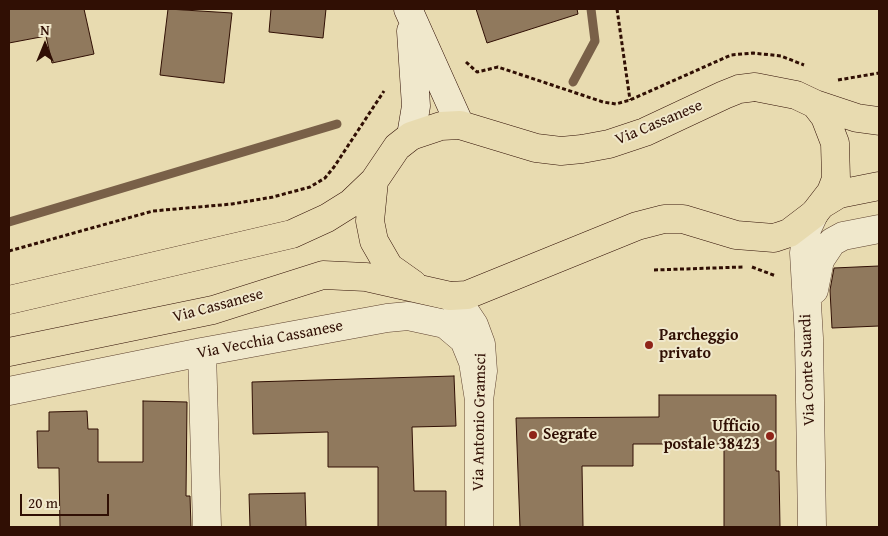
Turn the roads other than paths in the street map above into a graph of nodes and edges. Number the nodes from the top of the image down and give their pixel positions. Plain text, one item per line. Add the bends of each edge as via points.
1 (409, 10) edge
2 (815, 104) junction
3 (879, 121) edge
4 (460, 125) junction
5 (411, 136) junction
6 (374, 181) junction
7 (879, 186) edge
8 (817, 210) junction
9 (879, 229) edge
10 (438, 294) junction
11 (9, 300) edge
12 (809, 338) junction
13 (9, 352) edge
14 (202, 352) junction
15 (9, 391) edge
16 (478, 400) junction
17 (207, 527) edge
18 (479, 527) edge
19 (812, 527) edge

1 - 4 street
1 - 5 street via 416,106
2 - 3 main road, Via Cassanese via 857,118
2 - 4 main road, Via Cassanese via 775,89 739,89 645,132 609,144 561,151 536,148
2 - 8 main road, Via Cassanese via 831,129 838,163 831,192
4 - 5 main road, Via Cassanese via 441,126
5 - 6 main road, Via Cassanese via 397,148
6 - 10 main road, Via Cassanese via 370,221 378,250 389,267
6 - 11 main road, Via Cassanese via 340,210 292,234
7 - 8 main road, Via Cassanese via 839,194
8 - 10 main road, Via Cassanese via 789,233 774,238 736,235 683,219 664,219 637,226 476,292
8 - 12 street, Via Conte Suardi via 807,228 804,253
9 - 12 street via 843,236 825,250 816,274
10 - 13 main road, Via Cassanese via 366,276 323,275 213,310
10 - 16 street, Via Antonio Gramsci via 462,307 478,333 483,363
12 - 19 street, Via Conte Suardi
14 - 15 street, Via Vecchia Cassanese
14 - 16 street, Via Vecchia Cassanese via 387,318 420,317 445,324 464,340 473,362
14 - 17 street
16 - 18 street, Via Antonio Gramsci

